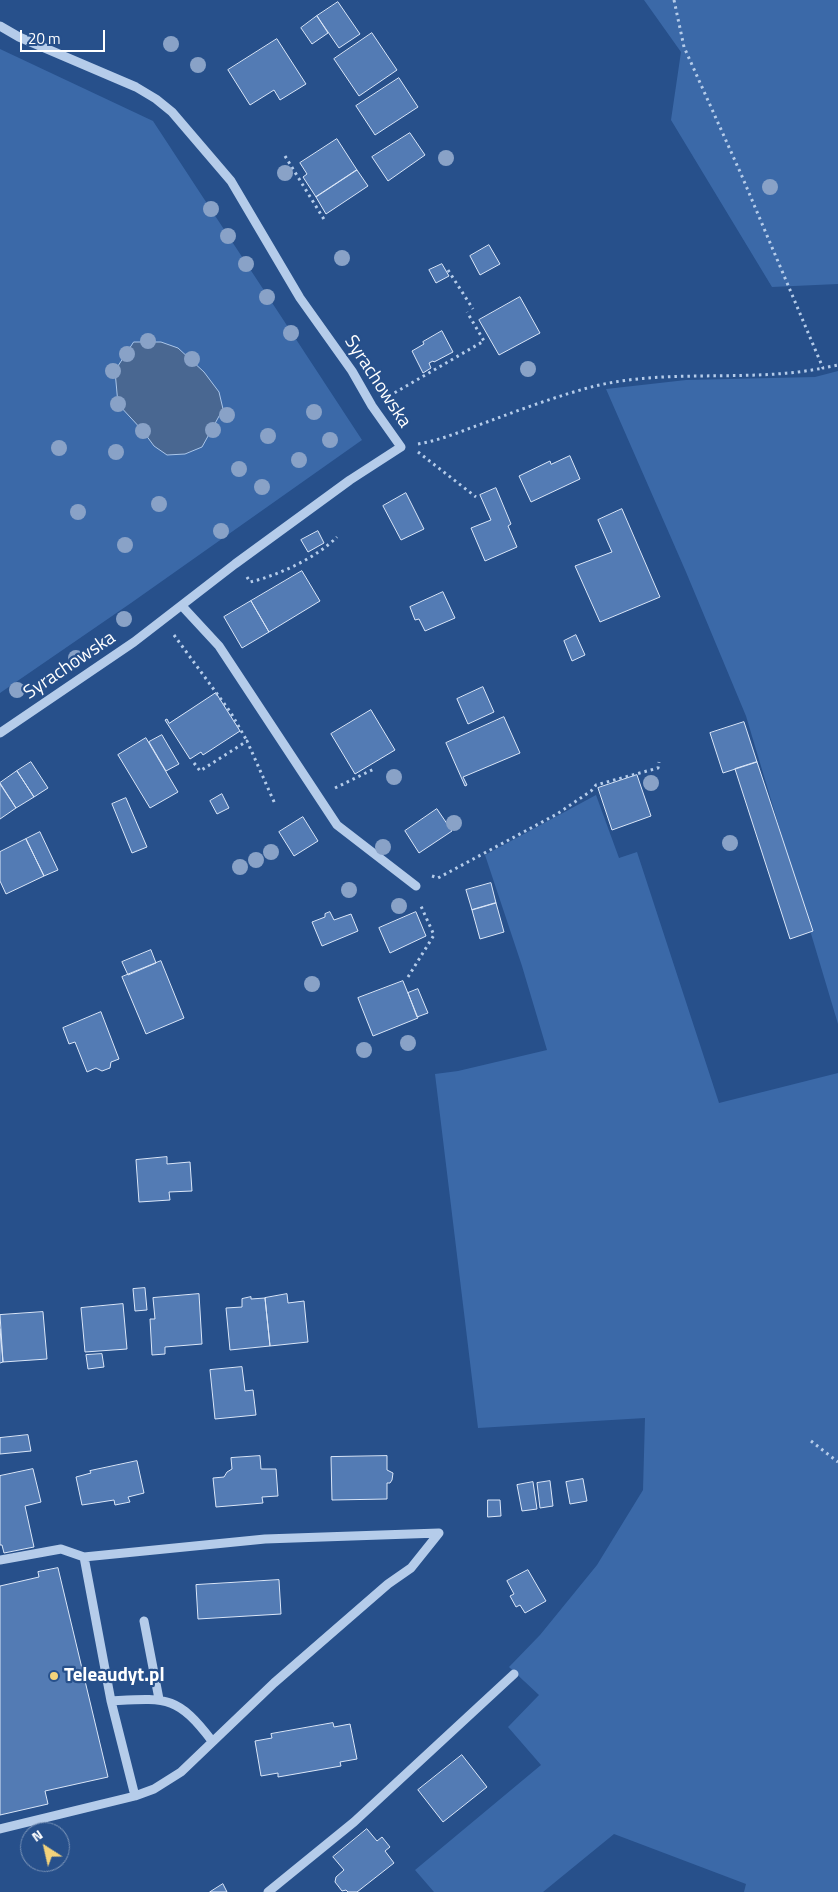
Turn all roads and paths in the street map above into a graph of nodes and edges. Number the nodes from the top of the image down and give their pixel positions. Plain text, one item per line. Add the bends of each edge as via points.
1 (674, 0) edge
2 (0, 26) edge
3 (285, 156) dead end
4 (325, 221) dead end
5 (448, 270) dead end
6 (472, 309) dead end
7 (467, 312) dead end
8 (838, 365) edge
9 (823, 368) junction
10 (404, 387) dead end
11 (400, 447) junction
12 (424, 457) dead end
13 (476, 497) dead end
14 (337, 537) dead end
15 (242, 572) dead end
16 (182, 606) junction
17 (178, 640) dead end
18 (0, 733) edge
19 (247, 741) junction
20 (659, 762) dead end
21 (194, 763) dead end
22 (374, 769) dead end
23 (330, 781) dead end
24 (275, 804) dead end
25 (432, 876) dead end
26 (416, 886) joint
27 (408, 977) dead end
28 (811, 1441) dead end
29 (838, 1462) edge
30 (84, 1556) junction
31 (0, 1560) edge
32 (144, 1621) dead end
33 (514, 1674) dead end
34 (159, 1699) junction
35 (111, 1702) junction
36 (212, 1741) junction
37 (135, 1796) junction
38 (0, 1829) edge
39 (268, 1892) edge

1 - 9 path via 684,47
2 - 11 street, Syrachowska via 136,88 172,112 231,181 300,298
3 - 4 path
5 - 6 path
7 - 10 path via 484,341
8 - 9 path
9 - 11 path via 797,373 640,379 596,386 435,441
11 - 16 street, Syrachowska via 281,530
12 - 13 path
14 - 15 path via 325,549 270,577 250,582
16 - 18 street, Syrachowska
16 - 26 street via 219,646 337,825
17 - 19 path via 231,713
19 - 21 path via 200,771
19 - 24 path
20 - 25 path via 658,768 596,785 557,814 438,878
22 - 23 path via 333,789
26 - 27 path via 420,905 434,935
28 - 29 path
30 - 31 street via 61,1549
30 - 35 street
30 - 36 street via 265,1539 439,1533 411,1568 388,1584 274,1683
32 - 34 street
33 - 39 street via 354,1822
34 - 35 street
34 - 36 street via 181,1707
35 - 37 street
36 - 37 street via 181,1772 154,1789
37 - 38 street

